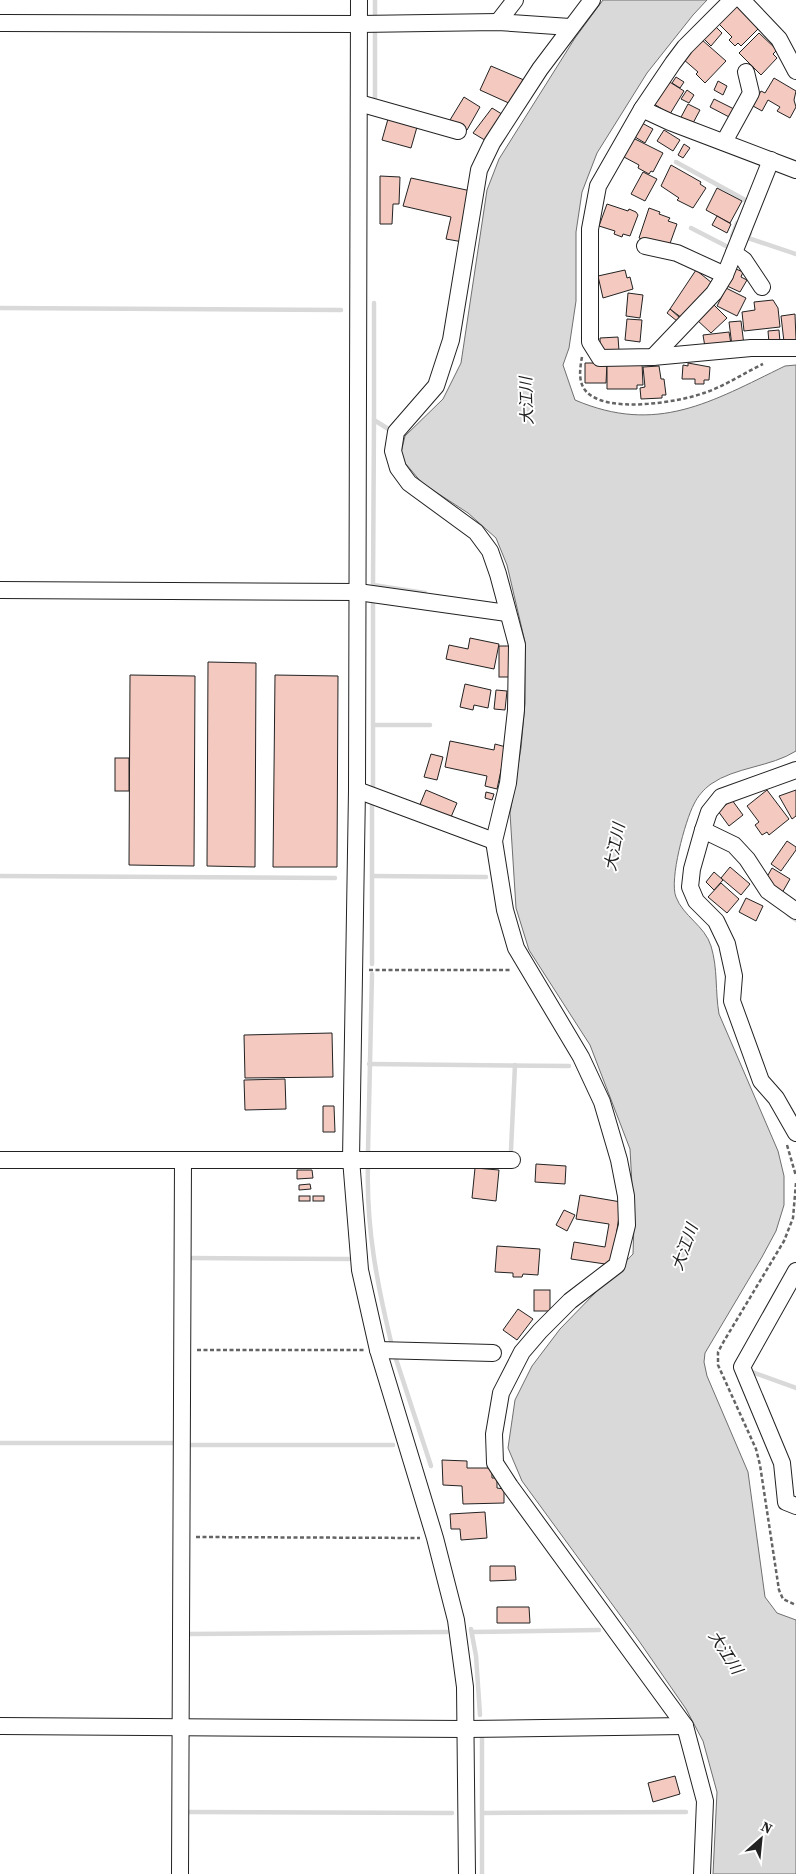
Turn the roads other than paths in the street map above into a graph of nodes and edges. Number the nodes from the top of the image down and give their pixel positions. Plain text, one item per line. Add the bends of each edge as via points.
1 (359, 0) edge
2 (515, 0) edge
3 (592, 0) edge
4 (732, 0) edge
5 (742, 0) edge
6 (498, 22) junction
7 (0, 23) edge
8 (359, 24) junction
9 (570, 27) junction
10 (796, 71) edge
11 (746, 72) dead end
12 (358, 103) junction
13 (642, 109) junction
14 (458, 131) dead end
15 (724, 142) junction
16 (771, 160) junction
17 (796, 170) edge
18 (645, 246) dead end
19 (734, 253) junction
20 (725, 275) junction
21 (762, 287) dead end
22 (796, 348) edge
23 (654, 357) junction
24 (0, 590) edge
25 (358, 592) junction
26 (507, 613) junction
27 (796, 770) edge
28 (357, 790) junction
29 (703, 830) junction
30 (494, 841) junction
31 (796, 911) edge
32 (796, 1133) edge
33 (351, 1159) junction
34 (0, 1160) edge
35 (183, 1160) junction
36 (512, 1160) dead end
37 (796, 1271) edge
38 (378, 1350) junction
39 (493, 1354) dead end
40 (796, 1506) edge
41 (0, 1726) edge
42 (685, 1726) junction
43 (181, 1727) junction
44 (466, 1728) junction
45 (180, 1874) edge
46 (467, 1874) edge
47 (702, 1874) edge

1 - 8 street
2 - 6 street
3 - 9 street
4 - 13 street via 685,47
5 - 10 street via 779,40
6 - 8 street
6 - 9 street
7 - 8 street
8 - 12 street
9 - 26 street via 492,143 479,170 445,364 436,386 396,432 393,442 398,468 409,483 476,532 490,551
11 - 15 street via 751,94
12 - 14 street
12 - 25 street
13 - 15 street
13 - 23 street via 598,186 590,229 590,342 600,358
15 - 16 street
16 - 17 street
16 - 19 street
18 - 20 street via 677,253
19 - 20 street
19 - 21 street via 744,260
20 - 23 street via 714,293
22 - 23 street via 751,348
24 - 25 street
25 - 26 street
25 - 28 street
26 - 30 street via 517,645 516,710 508,783
27 - 29 street via 721,797 709,812
28 - 30 street
28 - 33 street
29 - 31 street via 734,845 748,859 768,891
29 - 32 street via 690,887 696,901 716,921 727,944 734,976 732,1001 761,1081 776,1098
30 - 42 street via 505,910 516,948 581,1057 602,1102 619,1160 626,1196 627,1226 617,1266 570,1301 522,1352 502,1392 494,1434 495,1463
33 - 35 street
33 - 36 street
33 - 38 street via 360,1270
34 - 35 street
35 - 43 street
37 - 40 street via 742,1367 782,1463 786,1502
38 - 39 street
38 - 44 street via 435,1538 456,1620 463,1668
41 - 43 street
42 - 44 street
42 - 47 street via 705,1801
43 - 44 street
43 - 45 street
44 - 46 street

